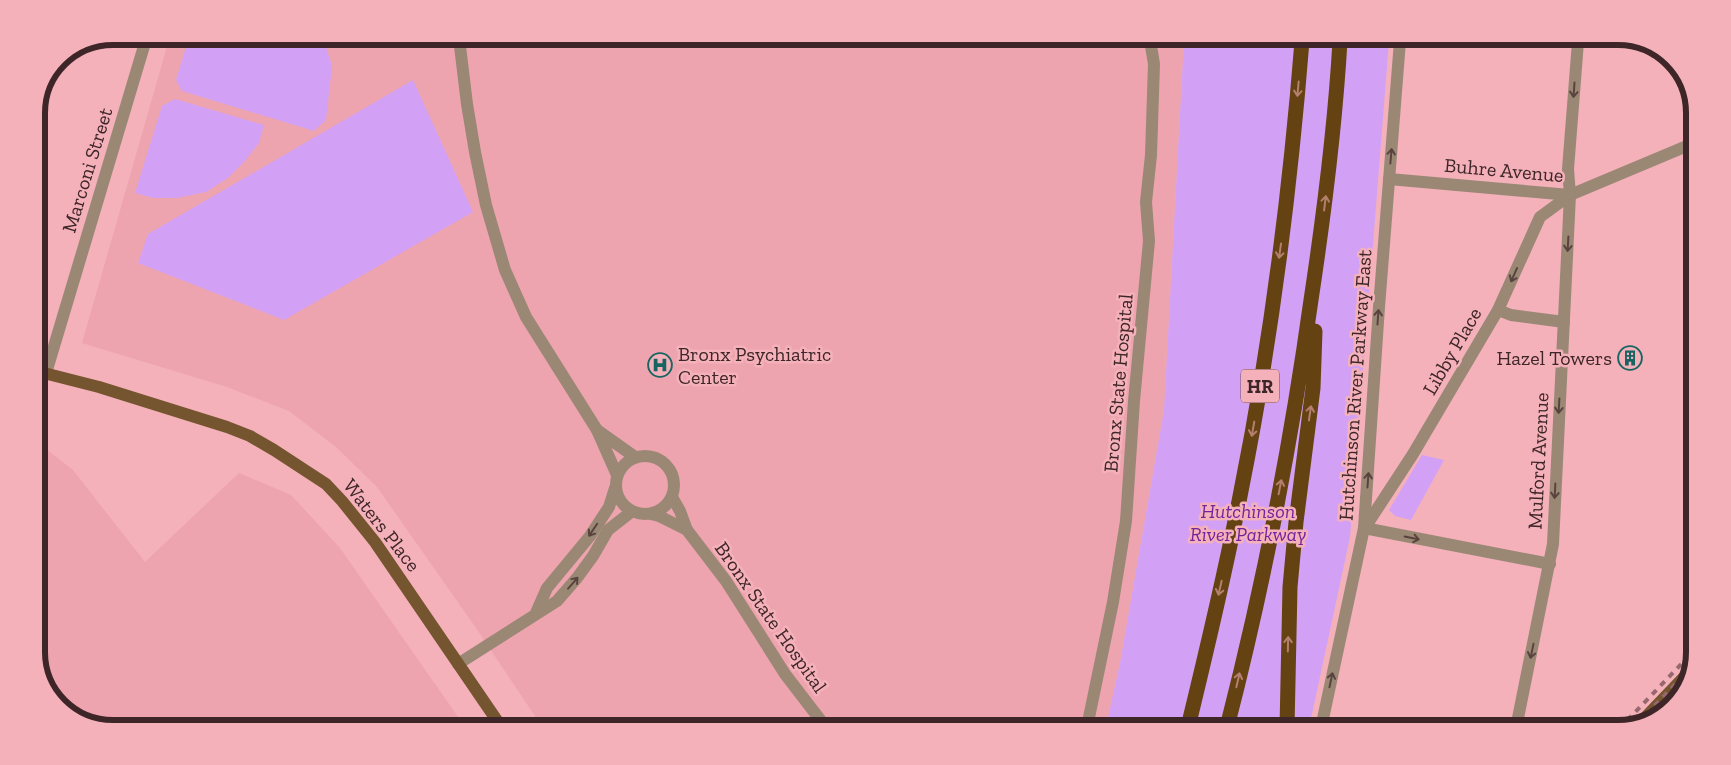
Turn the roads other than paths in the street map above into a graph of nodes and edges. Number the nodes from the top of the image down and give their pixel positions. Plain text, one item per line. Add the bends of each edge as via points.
1 (144, 45) edge
2 (460, 45) edge
3 (1151, 45) edge
4 (1302, 45) edge
5 (1340, 45) edge
6 (1400, 45) edge
7 (1578, 45) edge
8 (1686, 145) edge
9 (1389, 179) junction
10 (1570, 195) junction
11 (1318, 251) junction
12 (1498, 310) junction
13 (1564, 322) junction
14 (45, 359) edge
15 (45, 373) edge
16 (597, 430) junction
17 (635, 457) junction
18 (616, 481) junction
19 (672, 497) junction
20 (631, 512) junction
21 (651, 514) junction
22 (1364, 528) junction
23 (687, 530) junction
24 (1550, 564) junction
25 (536, 614) junction
26 (458, 664) junction
27 (1679, 683) edge
28 (1651, 711) edge
29 (497, 720) edge
30 (820, 720) edge
31 (1088, 720) edge
32 (1190, 720) edge
33 (1229, 720) edge
34 (1286, 720) edge
35 (1323, 720) edge
36 (1518, 720) edge

1 - 14 street, Marconi Street
2 - 16 street via 475,152 505,270 526,317
3 - 31 street, Bronx State Hospital via 1154,64 1146,202 1149,241 1126,521
4 -> 32 highway, HR via 1284,222 1254,420 1231,540
11 -> 5 highway, HR
9 -> 6 street, Hutchinson River Parkway East
7 -> 10 street, Mulford Avenue via 1568,169
8 - 10 street, Buhre Avenue
9 - 10 street, Buhre Avenue
22 -> 9 street, Hutchinson River Parkway East
10 -> 12 street, Libby Place via 1540,216
10 -> 13 street, Mulford Avenue
33 -> 11 highway, HR via 1269,547 1302,366
34 -> 11 highway via 1290,587 1313,388
12 - 13 street via 1511,315
12 - 22 street, Libby Place via 1413,454
13 -> 24 street, Mulford Avenue
15 - 26 main road, Waters Place via 108,389 250,436 326,484 375,542
16 - 17 street
16 - 18 street
17 - 18 street via 624,464
17 - 19 street via 652,456 667,465 674,480
18 - 20 street via 620,502
18 -> 25 street via 609,507 590,536 547,588
19 - 21 street via 662,510
19 - 23 street, Bronx State Hospital
20 - 21 street
25 -> 20 street via 557,601 593,556 608,530
21 - 23 street, Bronx State Hospital
22 -> 24 street
35 -> 22 street, Hutchinson River Parkway East
23 - 30 street, Bronx State Hospital via 726,581 785,674
24 -> 36 street, Mulford Avenue
25 - 26 street
26 - 29 main road, Waters Place
27 - 28 main road

